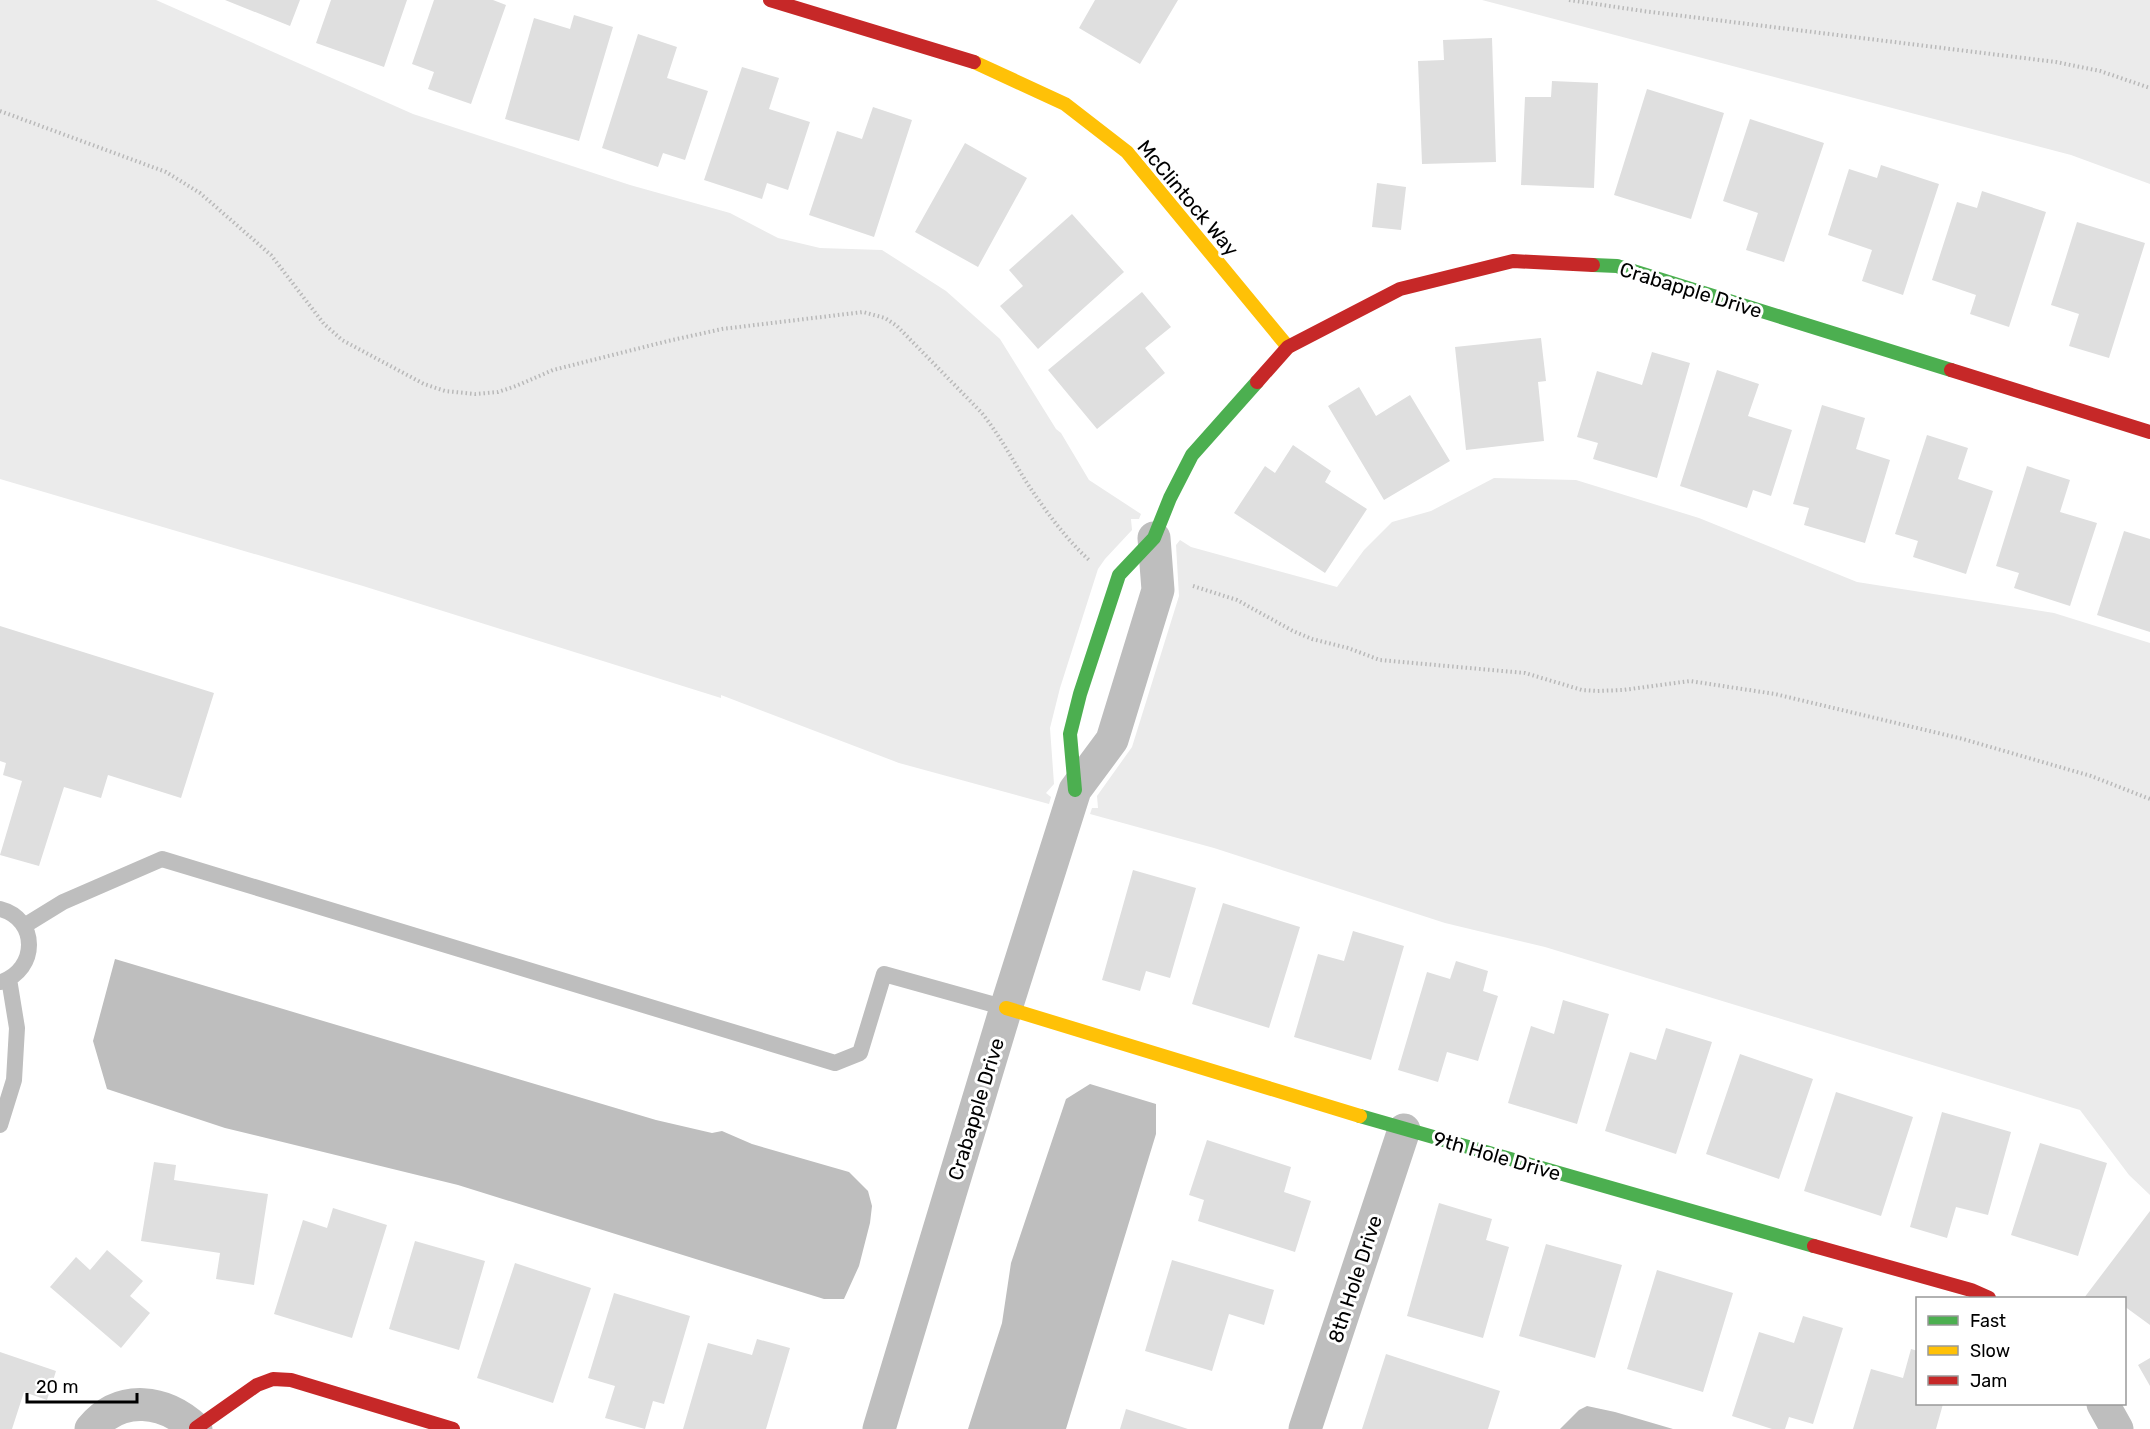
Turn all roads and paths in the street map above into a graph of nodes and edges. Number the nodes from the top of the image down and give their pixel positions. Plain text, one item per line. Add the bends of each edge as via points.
1 (770, 0) edge
2 (1569, 0) edge
3 (2150, 88) edge
4 (0, 111) edge
5 (1288, 347) junction
6 (2150, 432) edge
7 (1154, 538) junction
8 (1093, 564) dead end
9 (1185, 584) dead end
10 (1075, 790) junction
11 (2150, 799) edge
12 (0, 909) edge
13 (24, 926) junction
14 (5, 981) edge
15 (1006, 1008) junction
16 (0, 1125) edge
17 (1404, 1130) junction
18 (1984, 1297) edge
19 (2104, 1405) edge
20 (91, 1429) edge
21 (196, 1429) edge
22 (453, 1429) edge
23 (879, 1429) edge
24 (1305, 1429) edge
25 (2117, 1429) edge

1 - 5 street, McClintock Way via 978,63 1065,104 1127,152
2 - 3 path via 2056,62 2122,77
4 - 8 path via 166,172 200,193 271,255 324,324 342,340 424,384 445,391 498,392 572,365 722,329 845,312 875,314 897,326 981,412 1064,534
5 - 6 street, Crabapple Drive via 1400,289 1513,261 1617,266
5 - 7 street, Crabapple Drive via 1192,455
7 - 10 street, Crabapple Drive via 1158,590 1112,740
7 - 10 street, Crabapple Drive via 1119,575 1080,694 1070,734
9 - 11 path via 1237,600 1312,639 1380,660 1525,673 1582,690 1623,690 1689,681 1774,694 1963,739 2091,776
10 - 15 street, Crabapple Drive
12 - 13 lane via 17,917
13 - 14 lane via 29,938 26,962
13 - 15 lane via 63,902 162,859 835,1063 860,1053 884,974
14 - 16 lane via 17,1028 14,1080
15 - 17 street, 9th Hole Drive
15 - 23 street, Crabapple Drive
17 - 18 street, 9th Hole Drive
17 - 24 street, 8th Hole Drive
19 - 25 street
20 - 21 street via 116,1410 138,1404 159,1406 179,1414
21 - 22 street via 256,1385 273,1379 301,1383

